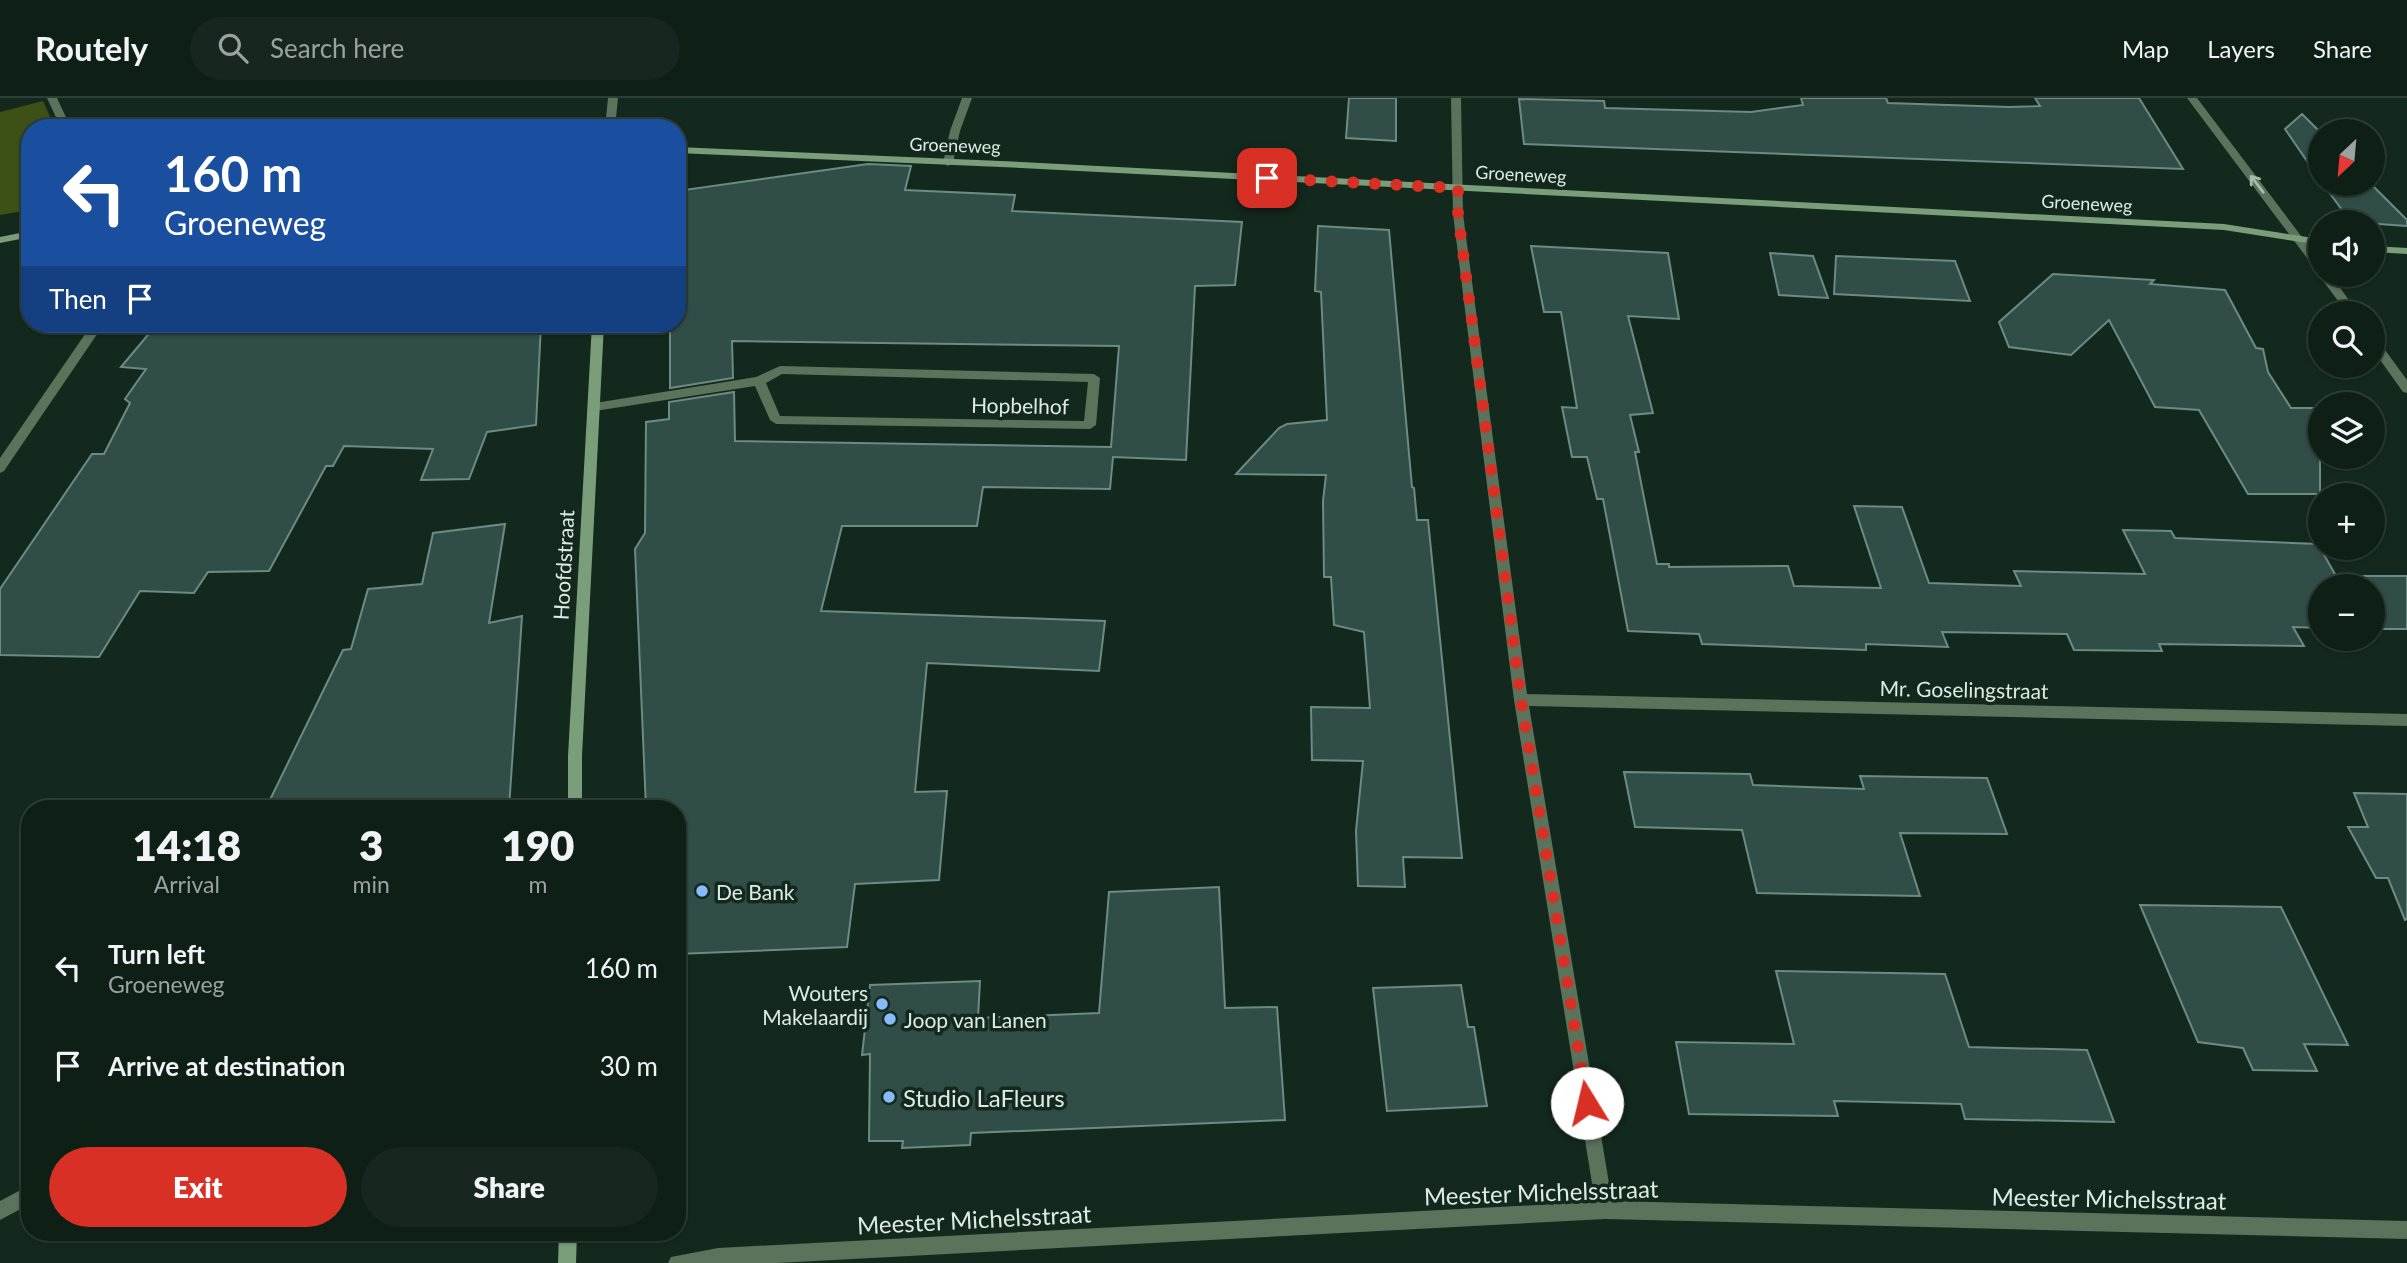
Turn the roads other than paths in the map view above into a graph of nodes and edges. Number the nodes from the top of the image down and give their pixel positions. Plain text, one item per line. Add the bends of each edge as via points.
1 (52, 98) edge
2 (613, 98) edge
3 (967, 98) edge
4 (1456, 98) edge
5 (2192, 98) edge
6 (62, 119) edge
7 (611, 119) edge
8 (686, 150) edge
9 (948, 163) junction
10 (1458, 188) junction
11 (21, 236) edge
12 (2298, 238) junction
13 (0, 240) edge
14 (2308, 240) edge
15 (2385, 250) edge
16 (2407, 251) edge
17 (2308, 252) edge
18 (92, 333) edge
19 (598, 333) edge
20 (2385, 359) edge
21 (760, 381) junction
22 (2407, 389) edge
23 (595, 407) junction
24 (0, 468) edge
25 (1521, 700) junction
26 (2407, 720) edge
27 (575, 800) edge
28 (21, 1199) edge
29 (0, 1210) edge
30 (1605, 1210) junction
31 (2407, 1230) edge
32 (568, 1241) edge
33 (567, 1263) edge
34 (677, 1263) edge

1 - 6 street
2 - 7 street
3 - 9 street
4 - 10 street
12 -> 5 street
8 - 9 street, Groeneweg
9 - 10 street, Groeneweg
10 - 12 street, Groeneweg via 2224,228
10 - 25 street
11 - 13 street
12 - 14 street, Groeneweg
12 - 17 street
15 - 16 street
18 - 24 street
19 - 23 street, Hoofdstraat
20 - 22 street
21 - 21 street, Hopbelhof via 780,370 1094,378 1090,425 776,420
21 - 23 street, Hopbelhof
23 - 27 street, Hoofdstraat
25 - 26 street, Mr. Goselingstraat
25 - 30 street
28 - 29 street
30 - 31 street, Meester Michelsstraat
30 - 34 street, Meester Michelsstraat via 718,1257
32 - 33 street

